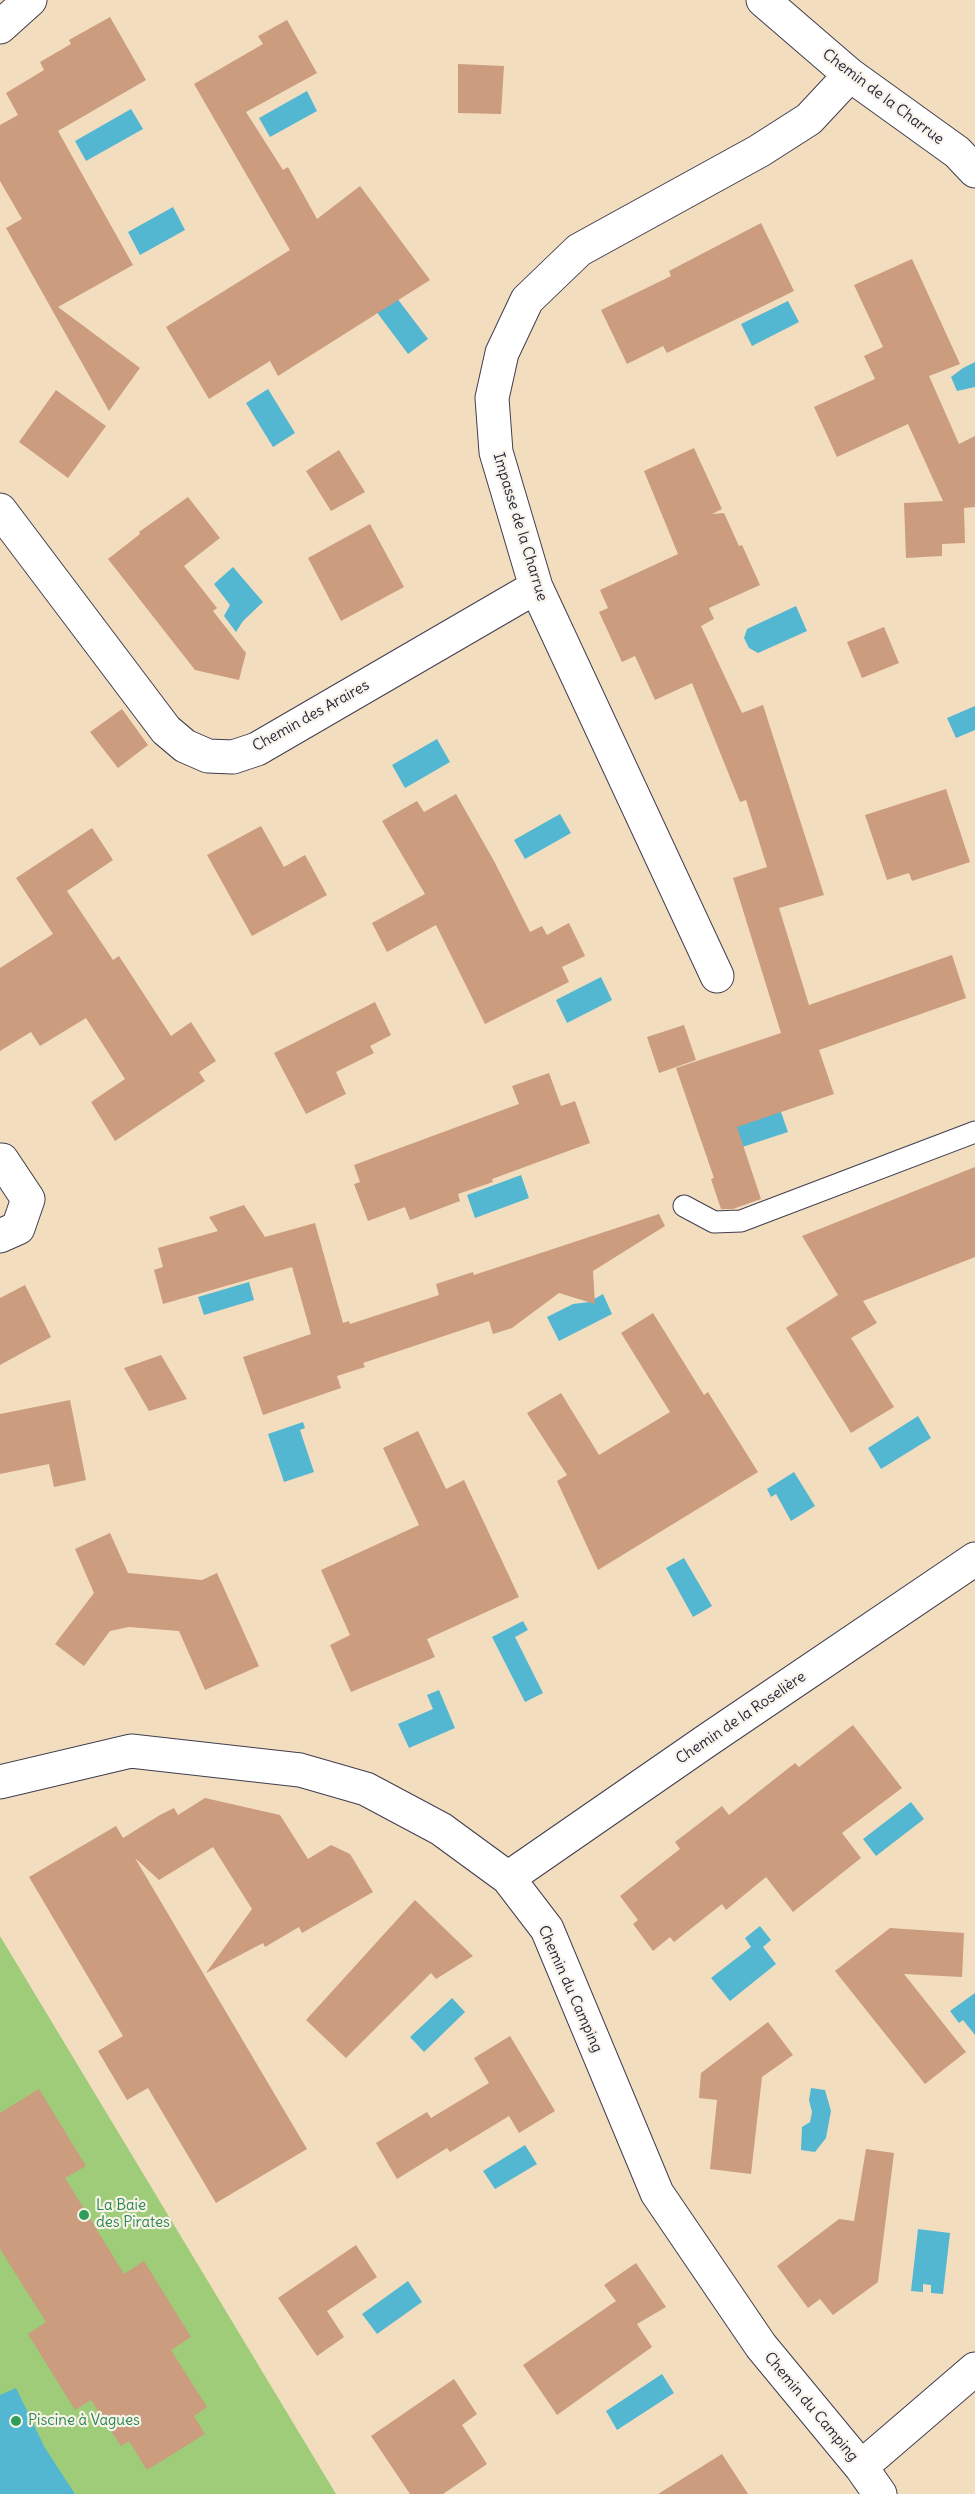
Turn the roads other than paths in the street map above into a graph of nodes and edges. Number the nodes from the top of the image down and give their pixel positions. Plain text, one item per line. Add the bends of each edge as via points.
1 (30, 0) edge
2 (763, 0) edge
3 (0, 27) edge
4 (850, 75) junction
5 (975, 171) edge
6 (0, 510) edge
7 (536, 587) junction
8 (717, 976) dead end
9 (975, 1132) edge
10 (0, 1160) edge
11 (684, 1206) dead end
12 (0, 1236) edge
13 (975, 1559) edge
14 (0, 1782) edge
15 (508, 1878) junction
16 (975, 2369) edge
17 (861, 2467) junction
18 (880, 2494) edge

1 - 3 street
2 - 4 street, Chemin de la Charrue
4 - 5 street, Chemin de la Charrue via 957,152
4 - 7 street, Impasse de la Charrue via 809,118 759,151 579,250 527,300 502,353 492,398 496,452
6 - 7 street, Chemin des Araires via 166,730 185,746 208,756 233,757 257,748
7 - 8 street, Impasse de la Charrue
9 - 11 lane via 741,1221 714,1222
10 - 12 street via 28,1199 18,1228
13 - 15 street, Chemin de la Roselière
14 - 15 street, Chemin du Camping via 131,1751 300,1770 366,1789 441,1828
15 - 17 street, Chemin du Camping via 547,1929 657,2193 761,2346
16 - 17 street
17 - 18 street, Chemin du Camping

